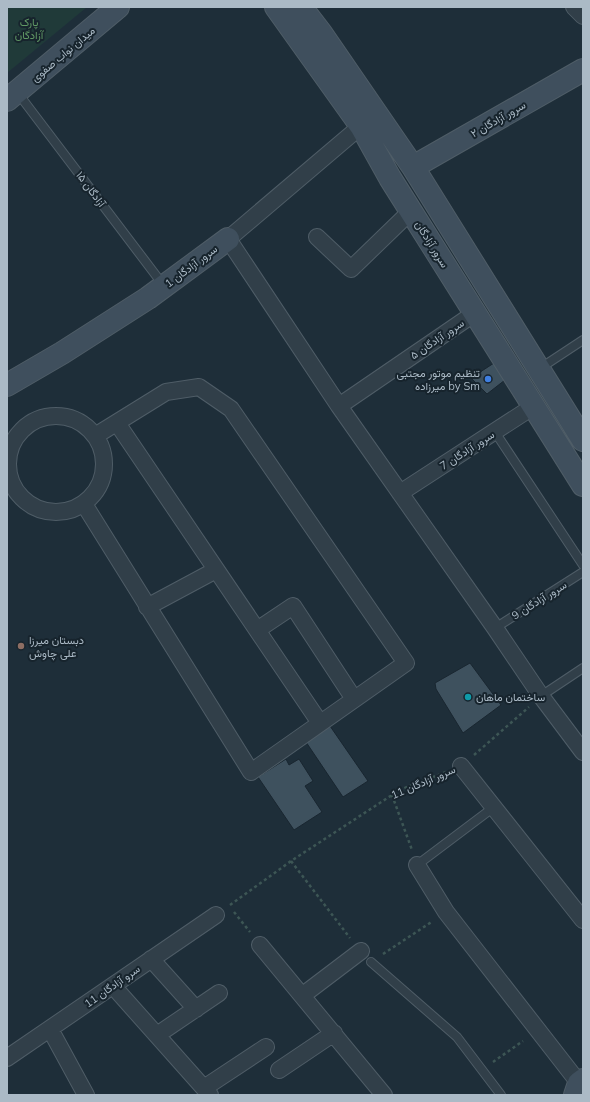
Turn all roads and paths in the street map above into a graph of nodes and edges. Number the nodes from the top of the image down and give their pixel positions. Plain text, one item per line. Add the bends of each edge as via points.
1 (118, 7) edge
2 (276, 7) edge
3 (301, 7) edge
4 (574, 7) edge
5 (583, 16) edge
6 (583, 70) edge
7 (12, 96) edge
8 (361, 126) junction
9 (413, 167) junction
10 (411, 211) junction
11 (317, 237) dead end
12 (228, 239) junction
13 (164, 286) junction
14 (476, 313) junction
15 (583, 340) edge
16 (539, 369) junction
17 (7, 385) edge
18 (339, 406) junction
19 (534, 406) junction
20 (117, 423) junction
21 (495, 432) junction
22 (96, 436) junction
23 (582, 438) edge
24 (8, 452) edge
25 (583, 485) edge
26 (400, 493) junction
27 (84, 504) junction
28 (583, 565) edge
29 (216, 570) junction
30 (583, 572) edge
31 (147, 607) junction
32 (495, 628) junction
33 (257, 630) junction
34 (583, 668) edge
35 (541, 696) junction
36 (354, 699) junction
37 (320, 723) junction
38 (583, 752) edge
39 (461, 766) junction
40 (392, 794) junction
41 (494, 807) junction
42 (291, 860) junction
43 (417, 865) junction
44 (223, 910) junction
45 (446, 912) junction
46 (583, 920) edge
47 (260, 945) joint
48 (366, 957) junction
49 (151, 959) junction
50 (112, 986) junction
51 (219, 993) dead end
52 (303, 995) junction
53 (196, 1009) junction
54 (50, 1029) junction
55 (538, 1031) junction
56 (157, 1034) junction
57 (334, 1034) junction
58 (266, 1047) dead end
59 (7, 1058) edge
60 (279, 1070) dead end
61 (481, 1070) junction
62 (580, 1086) edge
63 (207, 1092) edge
64 (382, 1094) edge
65 (86, 1095) edge
66 (501, 1095) edge

1 - 7 main road, میدان نواب صفوی
2 - 8 main road, سرور آزادگان
3 - 9 main road
4 - 5 street
6 - 9 main road, سرور آزادگان ۲
7 - 13 lane, آزادگان ۱۵
8 - 10 main road, سرور آزادگان
8 - 12 street, سرور آزادگان 1
9 - 16 main road
10 - 11 street via 352,268
10 - 14 main road, سرور آزادگان
12 - 13 main road, سرور آزادگان 1
12 - 18 street
13 - 17 main road, سرور آزادگان 1 via 62,353
14 - 18 street, سرور آزادگان ۵
14 - 19 main road, سرور آزادگان
15 - 16 lane
16 - 23 main road
18 - 26 street
19 - 21 street, سرور آزادگان 7
19 - 25 main road, سرور آزادگان
20 - 22 street
20 - 29 street
20 - 36 street via 166,392 198,387 231,409 406,663
21 - 26 street, سرور آزادگان 7
21 - 28 lane
22 - 24 street via 85,425 71,418 41,418 27,425 16,436
22 - 27 street via 105,465 102,480 95,494
24 - 27 street via 12,484 31,505 52,512 68,511
26 - 32 street
27 - 31 street
29 - 31 street
29 - 33 street
30 - 32 lane, سرور آزادگان 9
31 - 37 street via 251,772
32 - 35 street
33 - 36 street via 293,606
33 - 37 street
34 - 35 lane
35 - 38 street
35 - 39 path, سرور آزادگان 11
36 - 37 street
39 - 40 path, سرور آزادگان 11
39 - 41 street
40 - 42 path, سرور آزادگان 11
40 - 43 path
41 - 43 lane
41 - 46 street
42 - 44 path, سرور آزادگان 11
42 - 48 path
43 - 45 street
44 - 47 path
44 - 49 street, سرو آزادگان 11
45 - 48 path
45 - 55 street
47 - 52 street
48 - 52 street
48 - 61 lane via 457,1037
49 - 50 street, سرو آزادگان 11
49 - 53 street
50 - 54 street, سرو آزادگان 11
50 - 56 street
51 - 53 street
52 - 57 street
53 - 56 street
54 - 59 street, سرو آزادگان 11
54 - 65 street
55 - 61 path
55 - 62 street
56 - 63 street
57 - 60 street
57 - 64 street
58 - 63 street
61 - 66 lane

